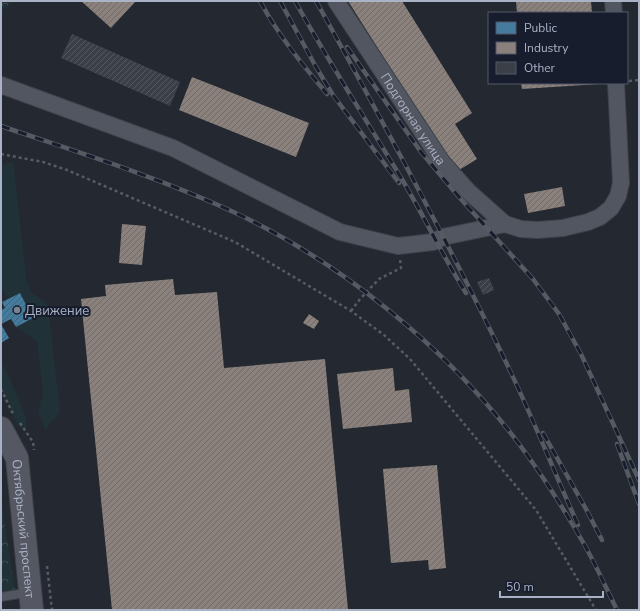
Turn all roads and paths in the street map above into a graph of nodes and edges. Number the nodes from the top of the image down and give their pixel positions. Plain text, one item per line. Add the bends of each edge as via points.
1 (336, 1) edge
2 (613, 1) edge
3 (614, 12) edge
4 (639, 80) edge
5 (628, 81) edge
6 (616, 84) edge
7 (1, 85) edge
8 (1, 154) edge
9 (505, 224) junction
10 (398, 246) junction
11 (352, 311) junction
12 (1, 428) edge
13 (1, 597) edge
14 (31, 601) edge
15 (596, 610) edge

1 - 9 street, Подгорная улица via 442,162 469,192
2 - 3 street
4 - 5 path
6 - 9 street via 621,183 618,196 611,208 594,220 562,228 521,229
7 - 10 street via 173,148 340,232
8 - 11 path via 43,162 67,170 235,242
9 - 10 street via 443,237 433,242
10 - 11 path via 401,268 372,284
11 - 15 path via 410,359 536,510
12 - 14 main road, Октябрьский проспект via 16,458
13 - 14 lane

